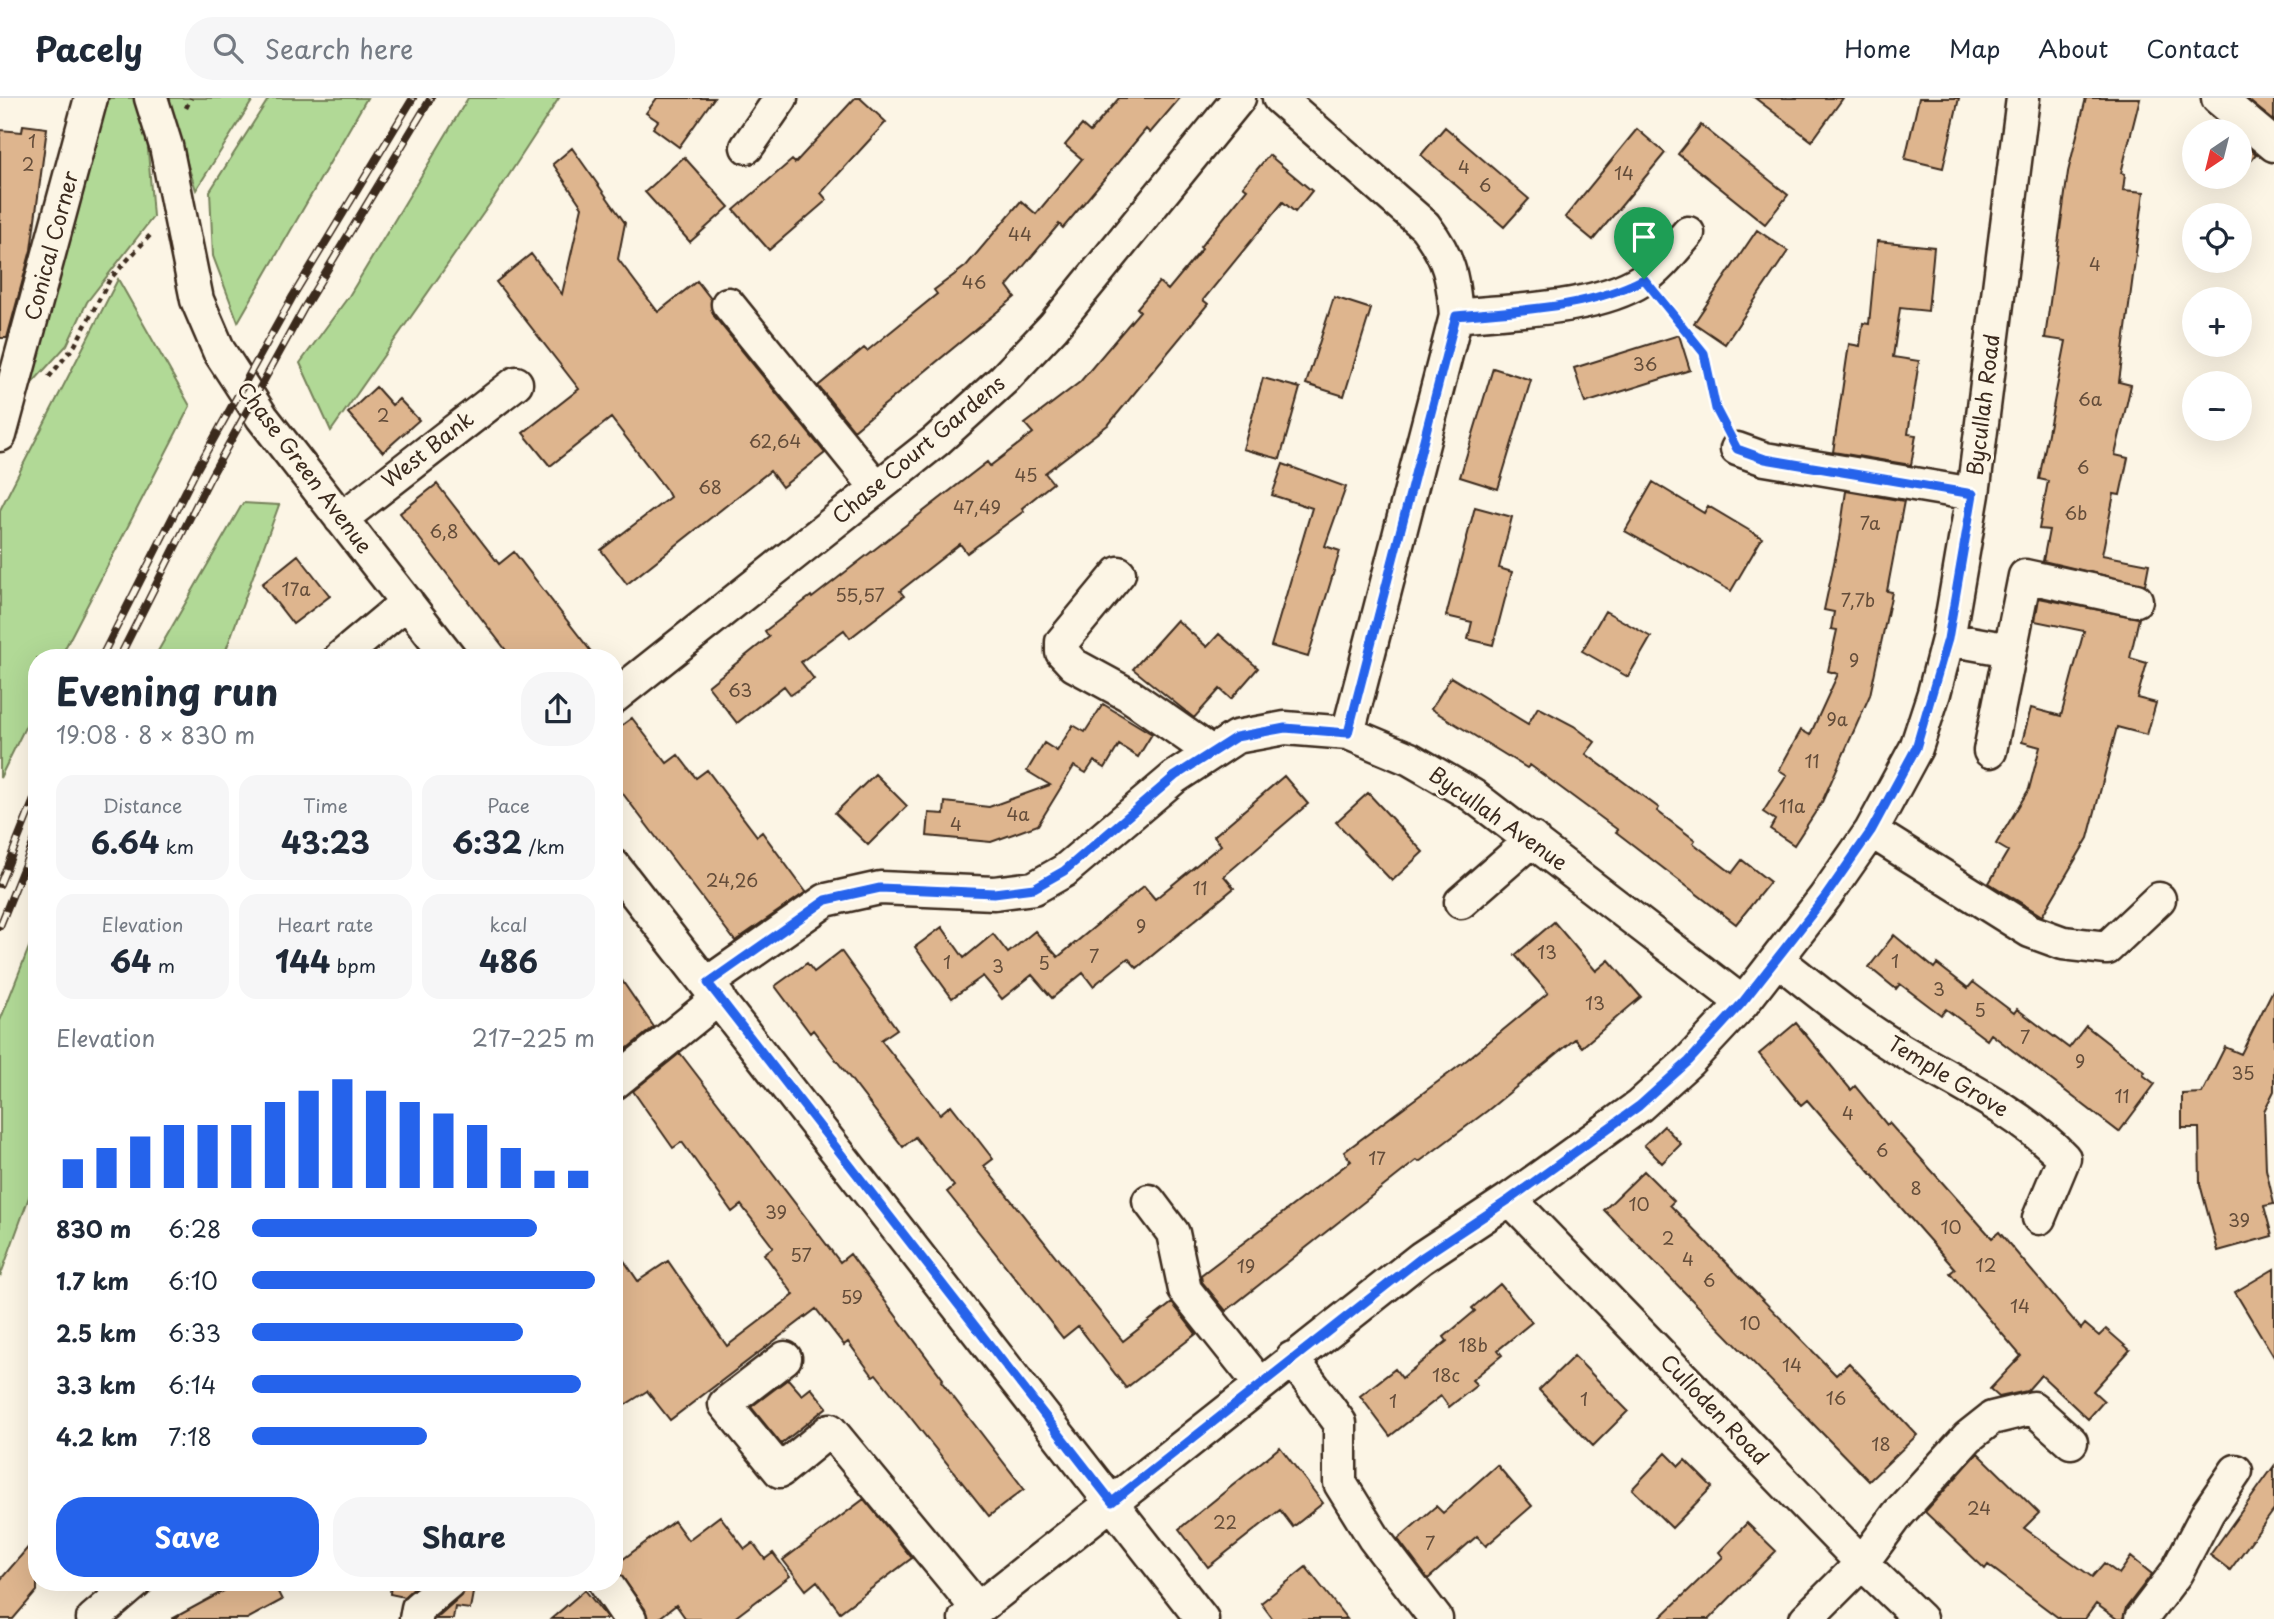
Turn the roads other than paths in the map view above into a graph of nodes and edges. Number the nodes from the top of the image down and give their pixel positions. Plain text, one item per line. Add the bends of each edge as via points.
1 (90, 98) edge
2 (150, 98) edge
3 (781, 98) edge
4 (1239, 98) edge
5 (1279, 98) edge
6 (2023, 98) edge
7 (2218, 98) edge
8 (2274, 145) edge
9 (747, 147) dead end
10 (1688, 233) dead end
11 (728, 304) dead end
12 (1456, 316) junction
13 (516, 383) dead end
14 (0, 435) edge
15 (1737, 449) road end
16 (877, 488) junction
17 (1973, 494) junction
18 (341, 519) junction
19 (1119, 573) dead end
20 (2136, 600) dead end
21 (407, 602) junction
22 (1948, 639) junction
23 (351, 649) edge
24 (443, 649) edge
25 (2010, 650) junction
26 (623, 690) edge
27 (1348, 733) junction
28 (1990, 751) dead end
29 (1211, 752) junction
30 (1871, 831) junction
31 (1533, 839) junction
32 (623, 877) edge
33 (2159, 899) dead end
34 (1461, 902) dead end
35 (1777, 960) junction
36 (713, 991) junction
37 (1742, 1003) junction
38 (623, 1075) edge
39 (1510, 1199) junction
40 (1149, 1201) dead end
41 (2039, 1218) dead end
42 (785, 1358) dead end
43 (1292, 1358) junction
44 (1260, 1384) junction
45 (2071, 1442) dead end
46 (2236, 1471) dead end
47 (1112, 1502) junction
48 (1862, 1563) junction
49 (126, 1591) edge
50 (438, 1591) edge
51 (611, 1591) edge
52 (971, 1614) edge
53 (93, 1619) edge
54 (416, 1619) edge
55 (630, 1619) edge
56 (1202, 1619) edge
57 (1436, 1619) edge
58 (1807, 1619) edge
59 (1920, 1619) edge
60 (2141, 1619) edge

1 - 14 street, Conical Corner
2 - 18 street, Chase Green Avenue via 166,146 197,300 219,351 262,417
3 - 9 street
4 - 16 street, Chase Court Gardens via 1053,327 1004,379
5 - 12 street via 1424,226 1443,249 1453,275
6 - 17 street, Bycullah Road
7 - 8 street
10 - 12 street via 1644,279 1628,287 1567,305
11 - 16 street
12 - 27 street
13 - 18 street, West Bank
15 - 17 street via 1765,459
16 - 26 street, Chase Court Gardens
17 - 22 street, Bycullah Road
18 - 21 street, Chase Green Avenue
19 - 29 street via 1062,642 1062,652 1074,665 1129,695
20 - 25 street via 2025,576
21 - 23 street
21 - 24 street, Chase Green Avenue
22 - 25 street
22 - 30 street, Bycullah Road via 1916,748
25 - 28 street
27 - 29 street, Bycullah Avenue via 1285,728 1236,737
27 - 31 street, Bycullah Avenue via 1420,765
29 - 36 street, Bycullah Avenue via 1175,776 1064,871 1034,888 994,893 880,888 826,900
30 - 33 street via 2030,931 2063,943 2108,948
30 - 35 street, Bycullah Road
31 - 34 street
31 - 37 street, Bycullah Avenue
32 - 36 street
35 - 37 street, Bycullah Road
35 - 41 street, Temple Grove via 1848,1016 2009,1112 2049,1142 2064,1158
36 - 38 street, Bycullah Avenue
36 - 47 street
37 - 39 street, Bycullah Road via 1689,1061 1639,1106
39 - 43 street, Bycullah Road via 1421,1258
39 - 48 street, Culloden Road
40 - 44 street via 1172,1233 1185,1290
42 - 52 street via 725,1404 780,1471 830,1430
43 - 44 street, Bycullah Road
43 - 57 street via 1340,1423 1340,1483 1374,1538
44 - 47 street, Bycullah Road
45 - 48 street via 2033,1408 1992,1418 1968,1437 1898,1514
46 - 60 street via 2176,1573
47 - 52 street, Bycullah Road
47 - 56 street
48 - 58 street
48 - 59 street, Culloden Road
49 - 53 street
50 - 54 street via 418,1608
51 - 55 street

